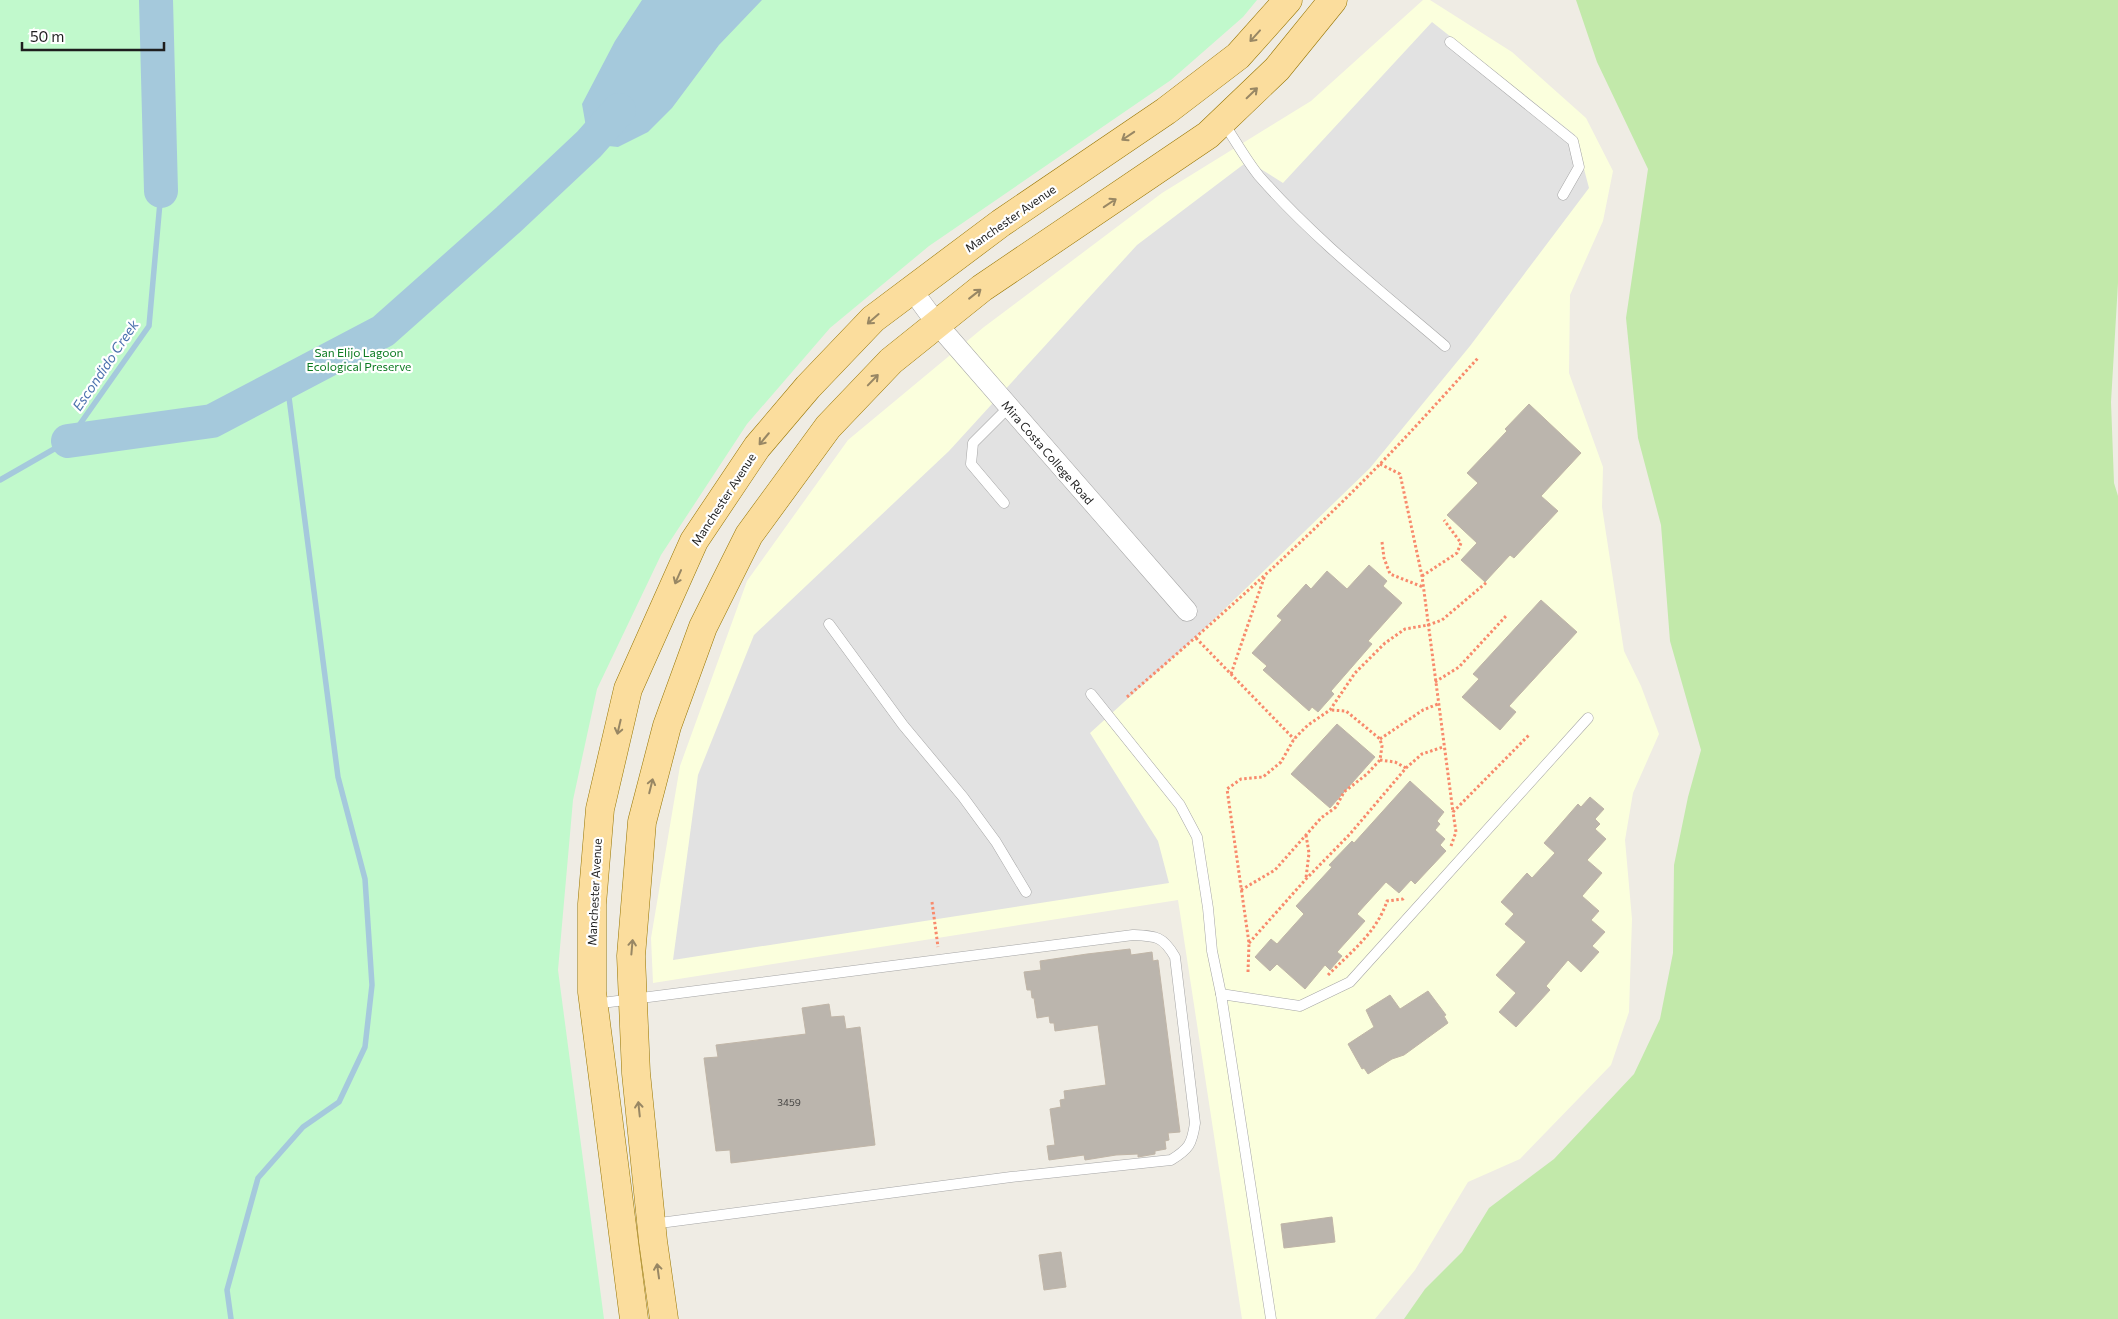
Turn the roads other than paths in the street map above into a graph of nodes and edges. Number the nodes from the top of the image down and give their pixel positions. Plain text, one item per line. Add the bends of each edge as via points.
1 (1288, 0) edge
2 (1333, 0) edge
3 (1450, 42) dead end
4 (1222, 121) junction
5 (1563, 195) dead end
6 (912, 290) junction
7 (937, 324) junction
8 (1445, 346) dead end
9 (1009, 407) junction
10 (1004, 503) dead end
11 (1187, 611) dead end
12 (829, 624) dead end
13 (1091, 694) dead end
14 (1588, 718) dead end
15 (1026, 892) dead end
16 (1220, 994) junction
17 (633, 999) junction
18 (593, 1004) junction
19 (652, 1224) junction
20 (634, 1319) edge
21 (664, 1319) edge
22 (1271, 1319) edge

1 -> 6 main road, Manchester Avenue via 1238,56 1166,111 1001,223
4 -> 2 main road via 1277,69
3 - 5 lane via 1573,141 1579,166
7 -> 4 main road via 982,288 1196,144
4 - 8 lane via 1258,175 1294,212
6 - 7 street, Mira Costa College Road
6 -> 18 main road, Manchester Avenue via 872,319 808,387 757,448 694,541 628,689 600,809 592,904
7 - 9 street, Mira Costa College Road
17 -> 7 main road via 631,956 642,822 666,726 703,627 750,535 828,427 891,361
9 - 10 lane via 973,443 971,464
9 - 11 street, Mira Costa College Road
12 - 15 lane via 903,725 996,842
13 - 16 lane via 1180,805 1197,837
14 - 16 lane via 1350,982 1300,1006
16 - 22 lane
17 - 18 lane
19 -> 17 main road via 636,1073
17 - 19 lane via 1134,935 1155,936 1167,944 1175,957 1195,1123 1192,1140 1185,1152 1171,1160
18 - 20 main road, Manchester Avenue
21 -> 19 main road

